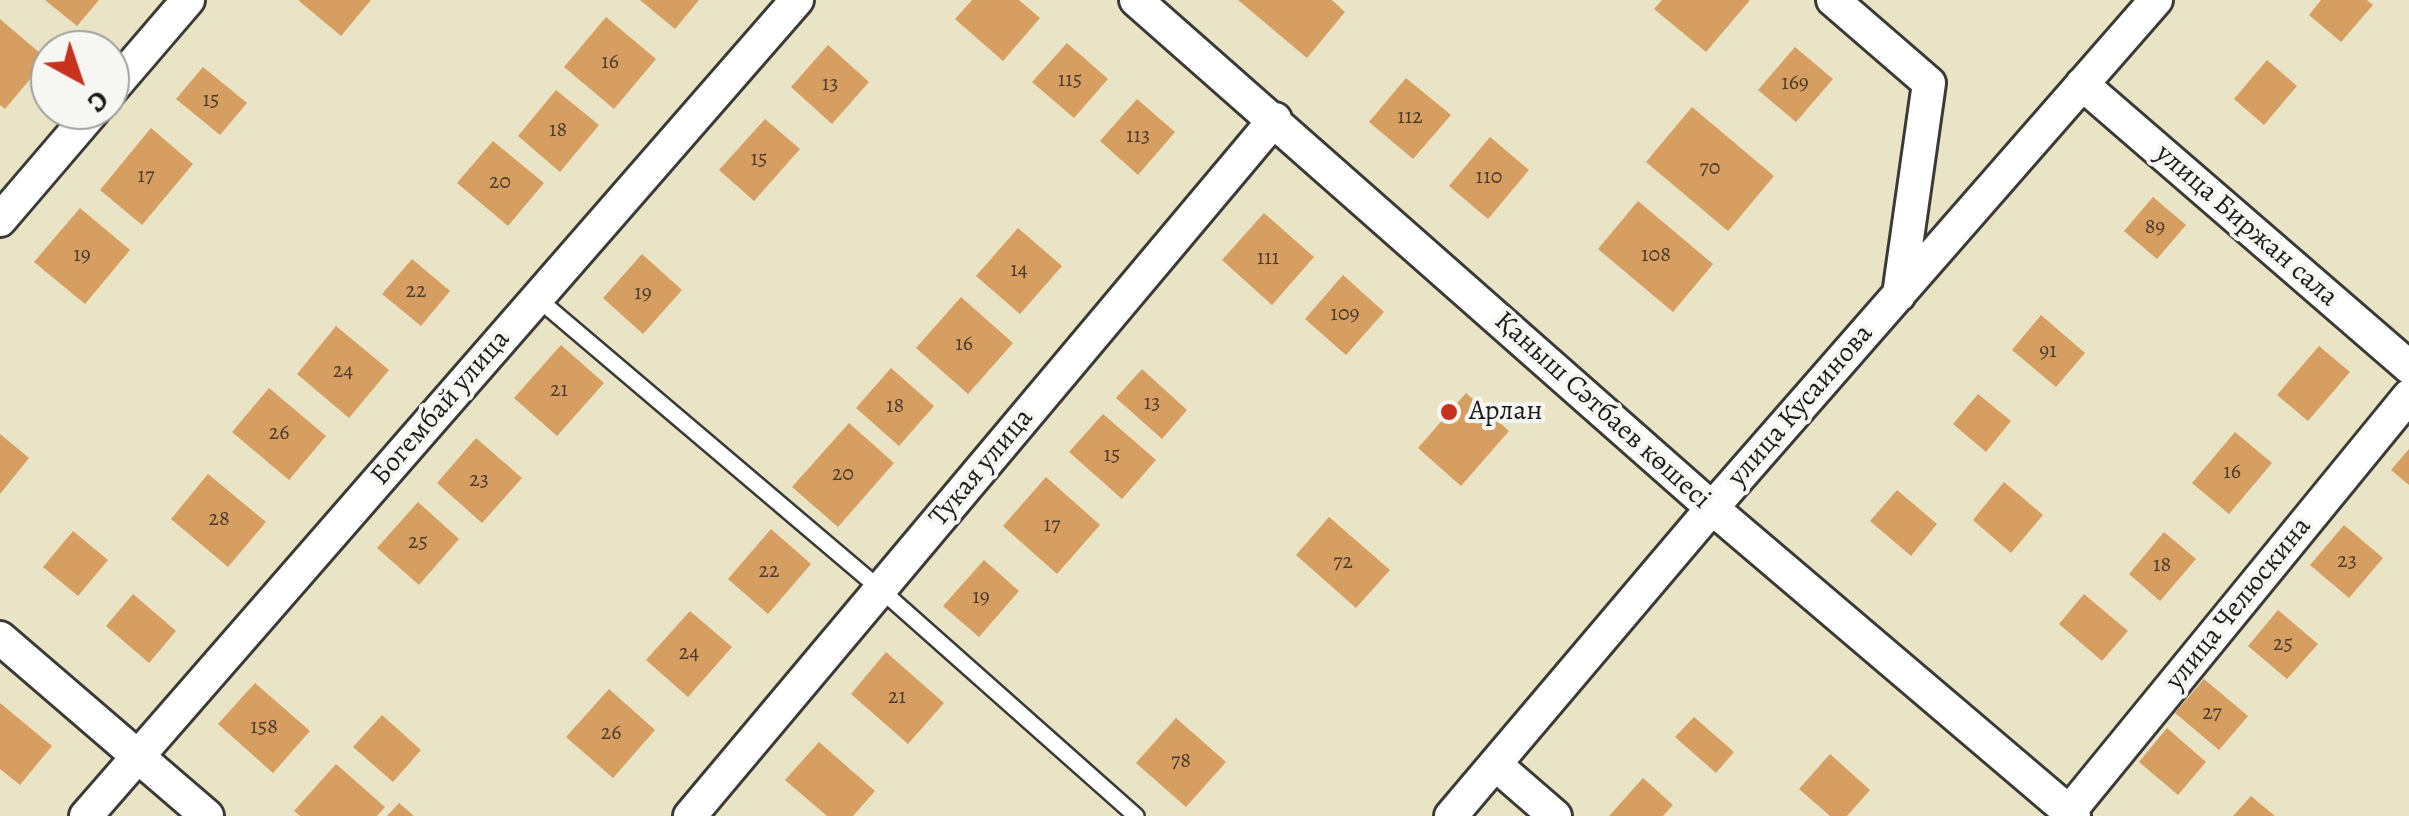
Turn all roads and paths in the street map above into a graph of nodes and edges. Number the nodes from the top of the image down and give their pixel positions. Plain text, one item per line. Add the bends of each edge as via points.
1 (188, 0) edge
2 (798, 0) edge
3 (1136, 0) edge
4 (1833, 0) edge
5 (2156, 0) edge
6 (130, 68) edge
7 (2082, 84) junction
8 (1275, 119) junction
9 (77, 130) edge
10 (0, 220) edge
11 (1899, 295) junction
12 (537, 298) junction
13 (2409, 367) edge
14 (2409, 396) edge
15 (1712, 508) junction
16 (880, 589) junction
17 (0, 638) edge
18 (137, 756) junction
19 (1496, 764) junction
20 (2072, 814) edge
21 (86, 816) edge
22 (207, 816) edge
23 (690, 816) edge
24 (1136, 816) edge
25 (1451, 816) edge
26 (1555, 816) edge

1 - 6 street
2 - 12 street, Богембай улица
3 - 8 street, Қаныш Сәтбаев көшесі
4 - 11 street via 1929,84
5 - 7 street, улица Кусаинова
7 - 11 street, улица Кусаинова
7 - 13 street, улица Биржан сала
8 - 15 street, Қаныш Сәтбаев көшесі
8 - 16 street, Тукая улица
9 - 10 street
11 - 15 street, улица Кусаинова
12 - 16 lane
12 - 18 street, Богембай улица
14 - 20 street, улица Челюскина
15 - 19 street, улица Кусаинова
15 - 20 street, Қаныш Сәтбаев көшесі
16 - 23 street, Тукая улица
16 - 24 lane
17 - 18 street
18 - 21 street, Богембай улица
18 - 22 street
19 - 25 street, улица Кусаинова
19 - 26 street

